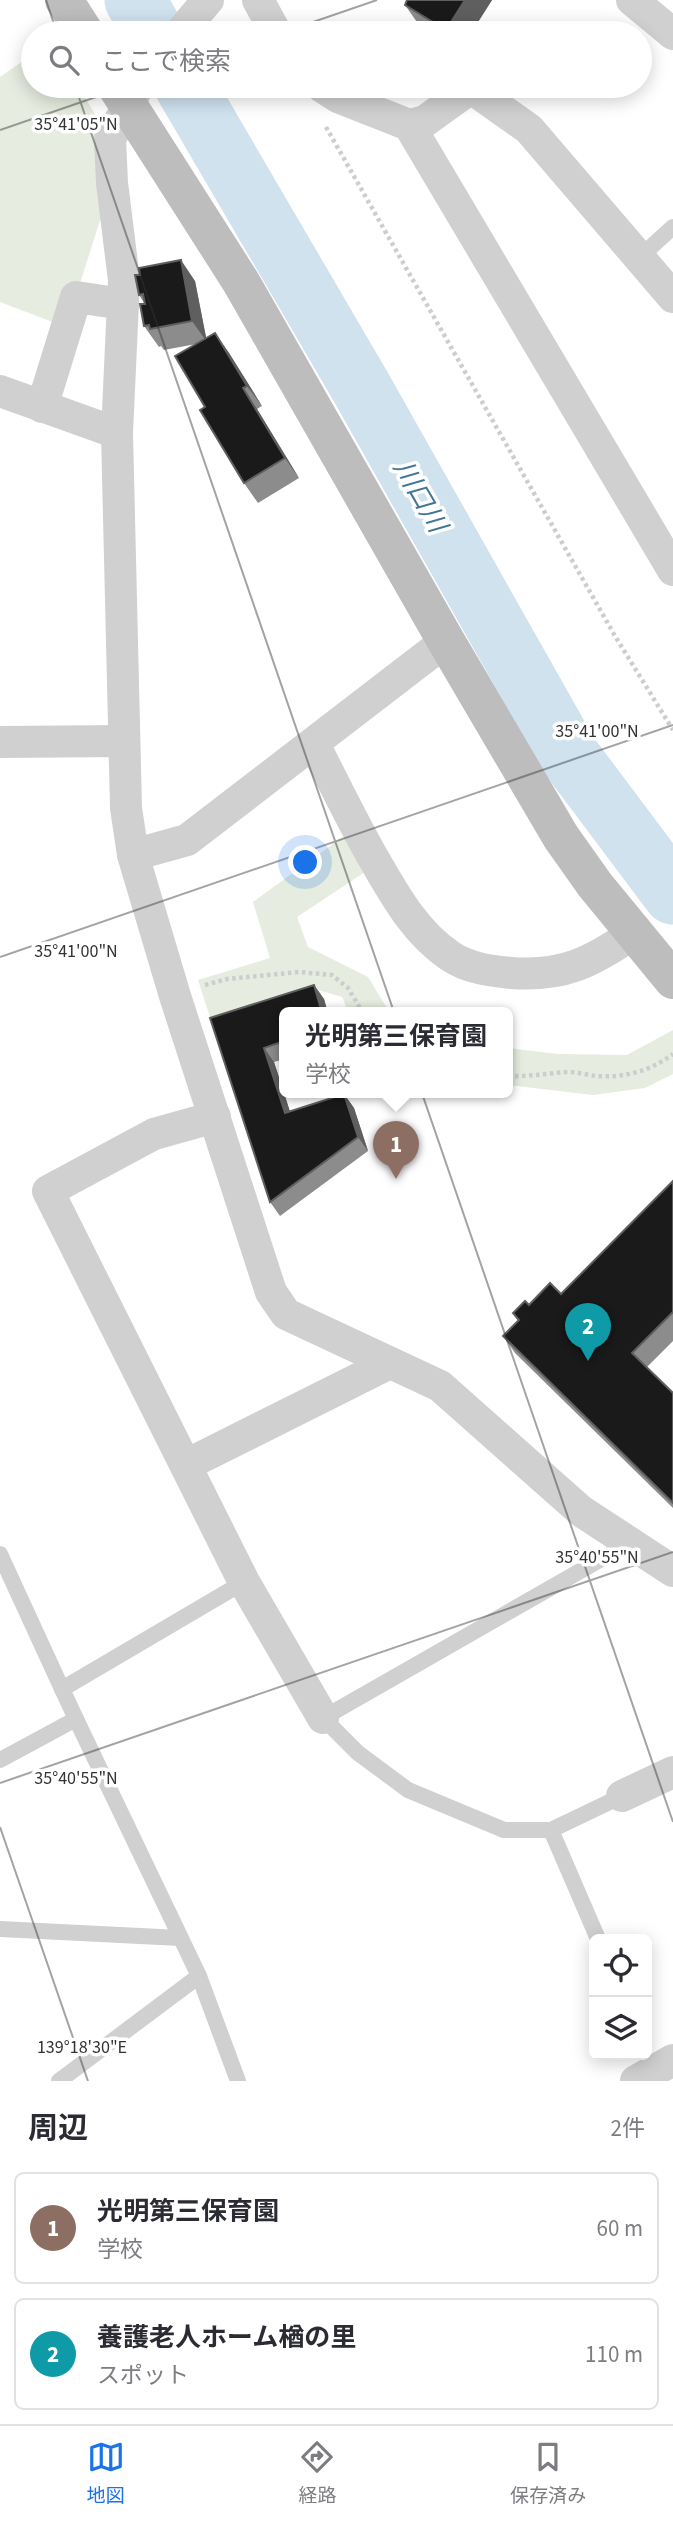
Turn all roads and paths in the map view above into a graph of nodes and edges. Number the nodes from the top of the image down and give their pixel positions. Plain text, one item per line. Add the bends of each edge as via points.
1 (64, 0) edge
2 (208, 0) edge
3 (258, 0) edge
4 (632, 0) edge
5 (77, 21) edge
6 (190, 21) edge
7 (269, 21) edge
8 (673, 34) edge
9 (125, 98) edge
10 (131, 98) edge
11 (316, 98) edge
12 (340, 98) edge
13 (457, 98) edge
14 (485, 98) edge
15 (408, 125) junction
16 (673, 227) edge
17 (640, 257) junction
18 (673, 297) edge
19 (123, 304) junction
20 (0, 391) edge
21 (42, 407) junction
22 (117, 433) junction
23 (673, 569) edge
24 (446, 641) junction
25 (673, 730) edge
26 (124, 741) junction
27 (0, 742) edge
28 (314, 744) junction
29 (133, 855) junction
30 (634, 933) junction
31 (673, 980) edge
32 (175, 996) junction
33 (359, 1007) edge
34 (673, 1054) edge
35 (513, 1076) edge
36 (215, 1117) junction
37 (390, 1363) junction
38 (186, 1465) junction
39 (631, 1542) junction
40 (0, 1553) edge
41 (673, 1571) edge
42 (244, 1582) junction
43 (62, 1689) junction
44 (323, 1718) junction
45 (76, 1720) junction
46 (0, 1760) edge
47 (673, 1772) edge
48 (622, 1796) joint
49 (551, 1830) junction
50 (0, 1929) edge
51 (596, 1934) edge
52 (180, 1938) junction
53 (199, 1976) junction
54 (59, 2081) edge
55 (238, 2081) edge

1 - 5 street
2 - 6 street
3 - 7 street
4 - 8 street
9 - 19 street via 110,139
10 - 24 street
11 - 25 path via 615,636
12 - 15 street
13 - 15 street via 425,121
14 - 17 street via 529,129
15 - 23 street
16 - 17 lane
17 - 18 street
19 - 21 street via 76,297
19 - 22 street
20 - 21 street
21 - 22 street
22 - 26 street
24 - 28 street
24 - 30 street via 562,837
26 - 27 street
26 - 29 street
28 - 29 street via 187,840
28 - 30 street via 401,907 427,939 453,958 487,971 528,974 571,969 603,955
29 - 32 street
30 - 31 street
32 - 33 path via 228,979 299,972 332,975 348,988
32 - 36 street
34 - 35 path via 632,1074
36 - 37 street via 271,1292 286,1314
36 - 38 street via 154,1134 48,1191
37 - 38 street
37 - 39 street via 440,1386 581,1511
38 - 42 street
39 - 41 street
39 - 44 lane
40 - 43 lane
42 - 43 lane
42 - 44 street
43 - 45 lane
44 - 49 lane via 358,1753 408,1790 504,1830
45 - 46 lane
45 - 52 lane
47 - 48 street
48 - 49 lane
49 - 51 lane
50 - 52 lane
52 - 53 lane
53 - 54 lane
53 - 55 lane

